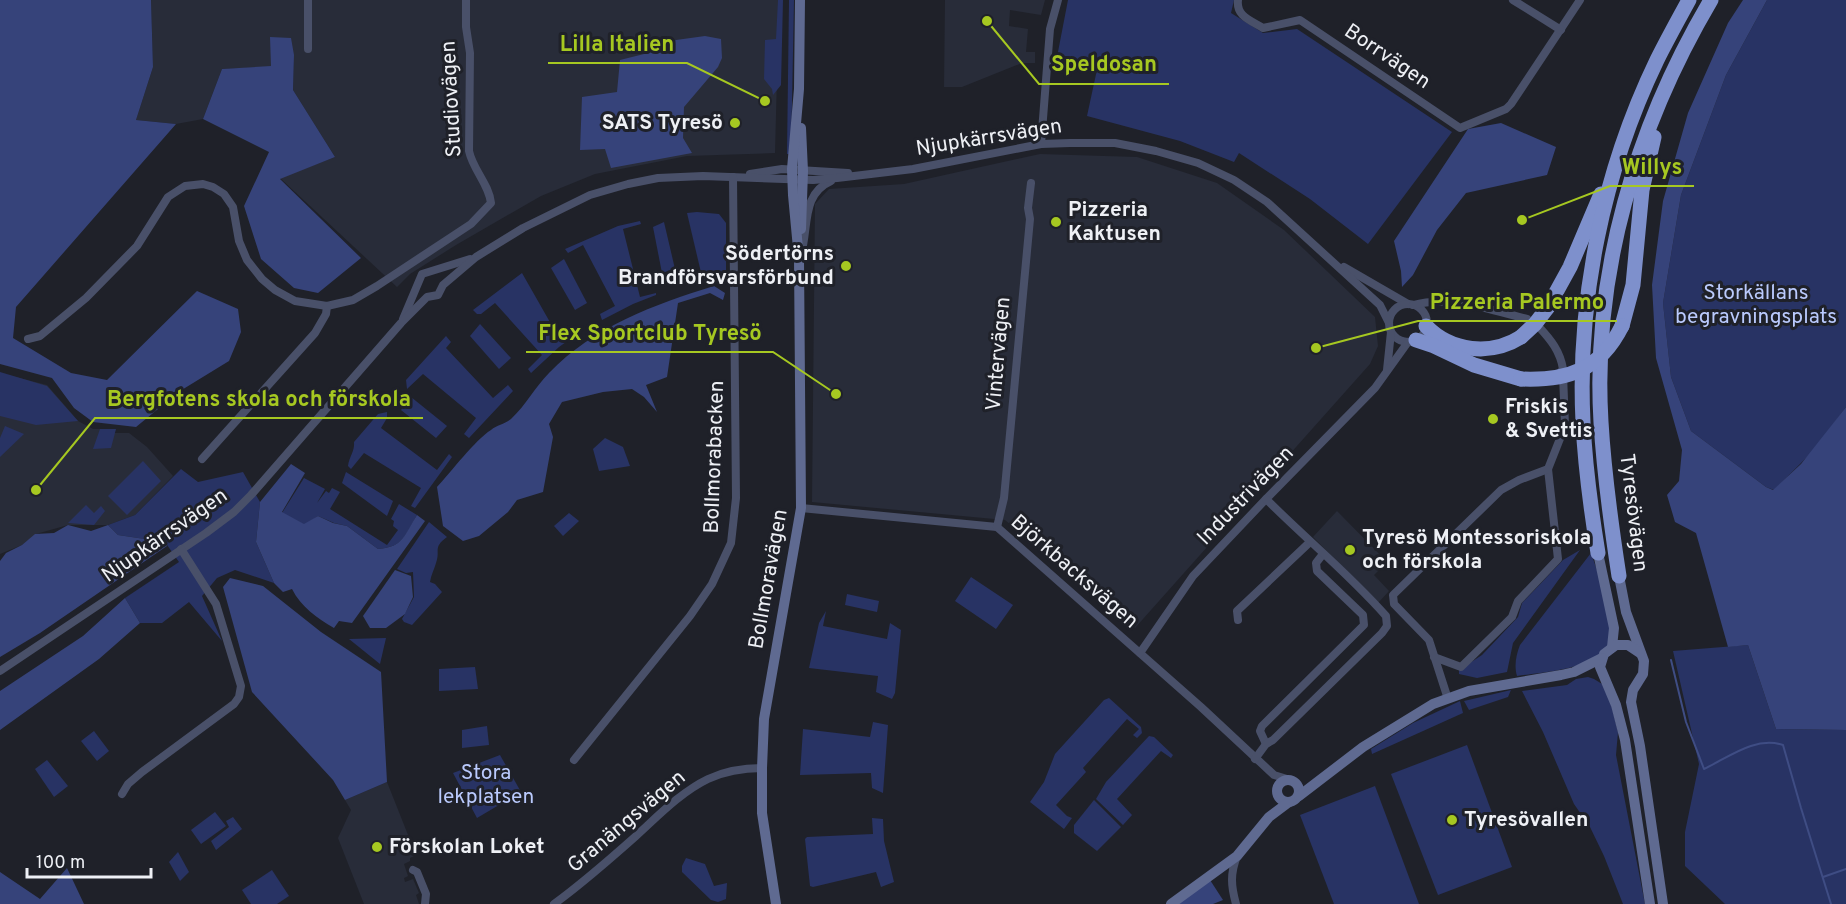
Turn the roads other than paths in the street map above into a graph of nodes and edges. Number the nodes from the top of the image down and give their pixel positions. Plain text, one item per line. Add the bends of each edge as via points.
1 (308, 0) edge
2 (466, 0) edge
3 (800, 0) edge
4 (1058, 0) edge
5 (1238, 0) edge
6 (1514, 0) edge
7 (1580, 0) edge
8 (1689, 0) edge
9 (1711, 0) edge
10 (1561, 30) junction
11 (308, 49) dead end
12 (1673, 69) junction
13 (1041, 144) junction
14 (1619, 156) junction
15 (868, 173) junction
16 (798, 175) junction
17 (733, 177) junction
18 (837, 178) junction
19 (1031, 183) dead end
20 (476, 257) junction
21 (799, 259) junction
22 (1332, 261) junction
23 (414, 262) junction
24 (432, 272) junction
25 (419, 282) junction
26 (443, 285) junction
27 (427, 297) junction
28 (1436, 302) junction
29 (1410, 304) junction
30 (327, 306) junction
31 (1527, 319) dead end
32 (1426, 322) junction
33 (401, 323) junction
34 (1389, 323) junction
35 (1539, 327) dead end
36 (1391, 332) junction
37 (28, 339) dead end
38 (1412, 341) junction
39 (1563, 369) junction
40 (1387, 372) junction
41 (1557, 377) dead end
42 (202, 459) dead end
43 (1548, 470) junction
44 (1266, 499) junction
45 (801, 508) junction
46 (997, 527) junction
47 (1310, 542) junction
48 (181, 549) junction
49 (1323, 554) junction
50 (1598, 554) joint
51 (1619, 576) joint
52 (1238, 620) dead end
53 (1612, 647) junction
54 (1140, 653) junction
55 (1641, 654) junction
56 (1434, 657) junction
57 (1602, 657) junction
58 (0, 671) edge
59 (1574, 672) junction
60 (1614, 684) junction
61 (1636, 684) junction
62 (1448, 699) junction
63 (1266, 744) junction
64 (1255, 759) junction
65 (574, 760) dead end
66 (762, 768) junction
67 (1318, 780) junction
68 (1282, 782) junction
69 (122, 794) dead end
70 (1299, 796) junction
71 (1289, 802) junction
72 (1269, 817) junction
73 (1237, 856) junction
74 (413, 870) dead end
75 (425, 904) edge
76 (554, 904) edge
77 (776, 904) edge
78 (1171, 904) edge
79 (1236, 904) edge
80 (1650, 904) edge
81 (1663, 904) edge

1 - 11 street
2 - 23 street, Studiovägen via 469,151 491,203 471,224
3 - 16 street, Bollmoravägen
4 - 13 street via 1050,29
5 - 10 street, Borrvägen via 1240,14 1263,28 1299,21 1460,128 1506,109
6 - 10 street
7 - 10 street
8 - 14 highway, Tyresövägen via 1657,60
9 - 12 highway, Tyresövägen
12 - 38 highway, bridge via 1642,190 1633,285 1622,326 1602,356 1582,370 1559,378 1521,379
12 - 51 highway, Tyresövägen via 1634,170 1614,242 1605,299 1600,419
13 - 15 street, Njupkärrsvägen via 924,167
13 - 22 street, Njupkärrsvägen via 1115,143 1198,163 1267,202
14 - 32 highway, bridge via 1570,267 1548,307 1521,337 1495,348 1472,349 1437,337
14 - 50 highway, Tyresövägen via 1596,246 1584,336 1583,421
15 - 16 street, Njupkärrsvägen
15 - 18 street, Njupkärrsvägen
16 - 17 street, Njupkärrsvägen via 782,169
16 - 18 street, Njupkärrsvägen
16 - 21 street, Bollmoravägen
17 - 20 street, Njupkärrsvägen via 658,178 590,195 523,228
17 - 65 street, Bollmorabacken via 736,498 731,543 712,584 690,616
18 - 21 street, Bollmoravägen via 824,184 809,202 806,238
19 - 46 street, Vintervägen via 1004,498
20 - 24 street, Njupkärrsvägen
20 - 26 street, Njupkärrsvägen
21 - 45 street, Bollmoravägen
22 - 29 street, Njupkärrsvägen
22 - 34 street, Njupkärrsvägen via 1380,305
23 - 24 street
23 - 25 street
23 - 30 street, Studiovägen via 353,300
24 - 25 street, Njupkärrsvägen
24 - 26 street via 441,277
25 - 27 street via 421,293
25 - 33 street, Njupkärrsvägen
26 - 27 street, Njupkärrsvägen via 438,295
27 - 33 street, Njupkärrsvägen
28 - 29 street
28 - 31 street via 1471,304
28 - 32 street
29 - 32 street via 1421,310
29 - 34 street via 1395,309
30 - 37 street via 295,301 262,279 247,260 233,207 226,197 213,187 191,184 168,197 136,246 86,297 40,336
30 - 42 street via 315,333
32 - 38 street via 1423,333
33 - 48 street, Njupkärrsvägen via 251,495 234,512
34 - 36 street
35 - 39 street via 1555,345
36 - 38 street via 1399,340
36 - 40 street
38 - 40 street, Industrivägen
39 - 41 street
39 - 43 street via 1565,426
40 - 44 street, Industrivägen
43 - 56 street via 1558,559 1518,601 1512,617 1461,667
43 - 56 street via 1501,490 1395,592 1394,604 1429,640
44 - 47 street
44 - 54 street, Industrivägen via 1193,576
45 - 46 street, Björkbacksvägen
45 - 66 street, Bollmoravägen via 764,719
46 - 54 street, Björkbacksvägen
47 - 49 street
47 - 52 street via 1237,611
48 - 58 street, Njupkärrsvägen
48 - 69 street via 216,604 241,686 239,697 142,772
49 - 63 street via 1316,563 1317,571 1363,615 1364,625 1262,726 1260,731
49 - 63 street via 1386,616 1387,626
50 - 53 street, Tyresövägen via 1614,628
51 - 55 street, Tyresövägen via 1626,612
53 - 55 street via 1628,645
53 - 57 street
54 - 64 street, Björkbacksvägen
55 - 61 street, Tyresövägen via 1644,670
56 - 62 street
57 - 59 street
57 - 60 street via 1600,667
59 - 60 street
59 - 62 street
60 - 61 street
60 - 80 street via 1630,761
61 - 81 street, Tyresövägen via 1632,709
62 - 67 street via 1433,704 1363,747
63 - 64 street
64 - 68 street, Björkbacksvägen
66 - 76 street, Granängsvägen via 720,774 695,786 590,879
66 - 77 street, Bollmoravägen via 762,813
67 - 68 street
67 - 70 street
68 - 70 street via 1299,786
68 - 71 street via 1280,799
68 - 72 street
70 - 71 street
71 - 72 street
72 - 73 street
73 - 78 street
73 - 79 street via 1231,886
74 - 75 street via 426,894

